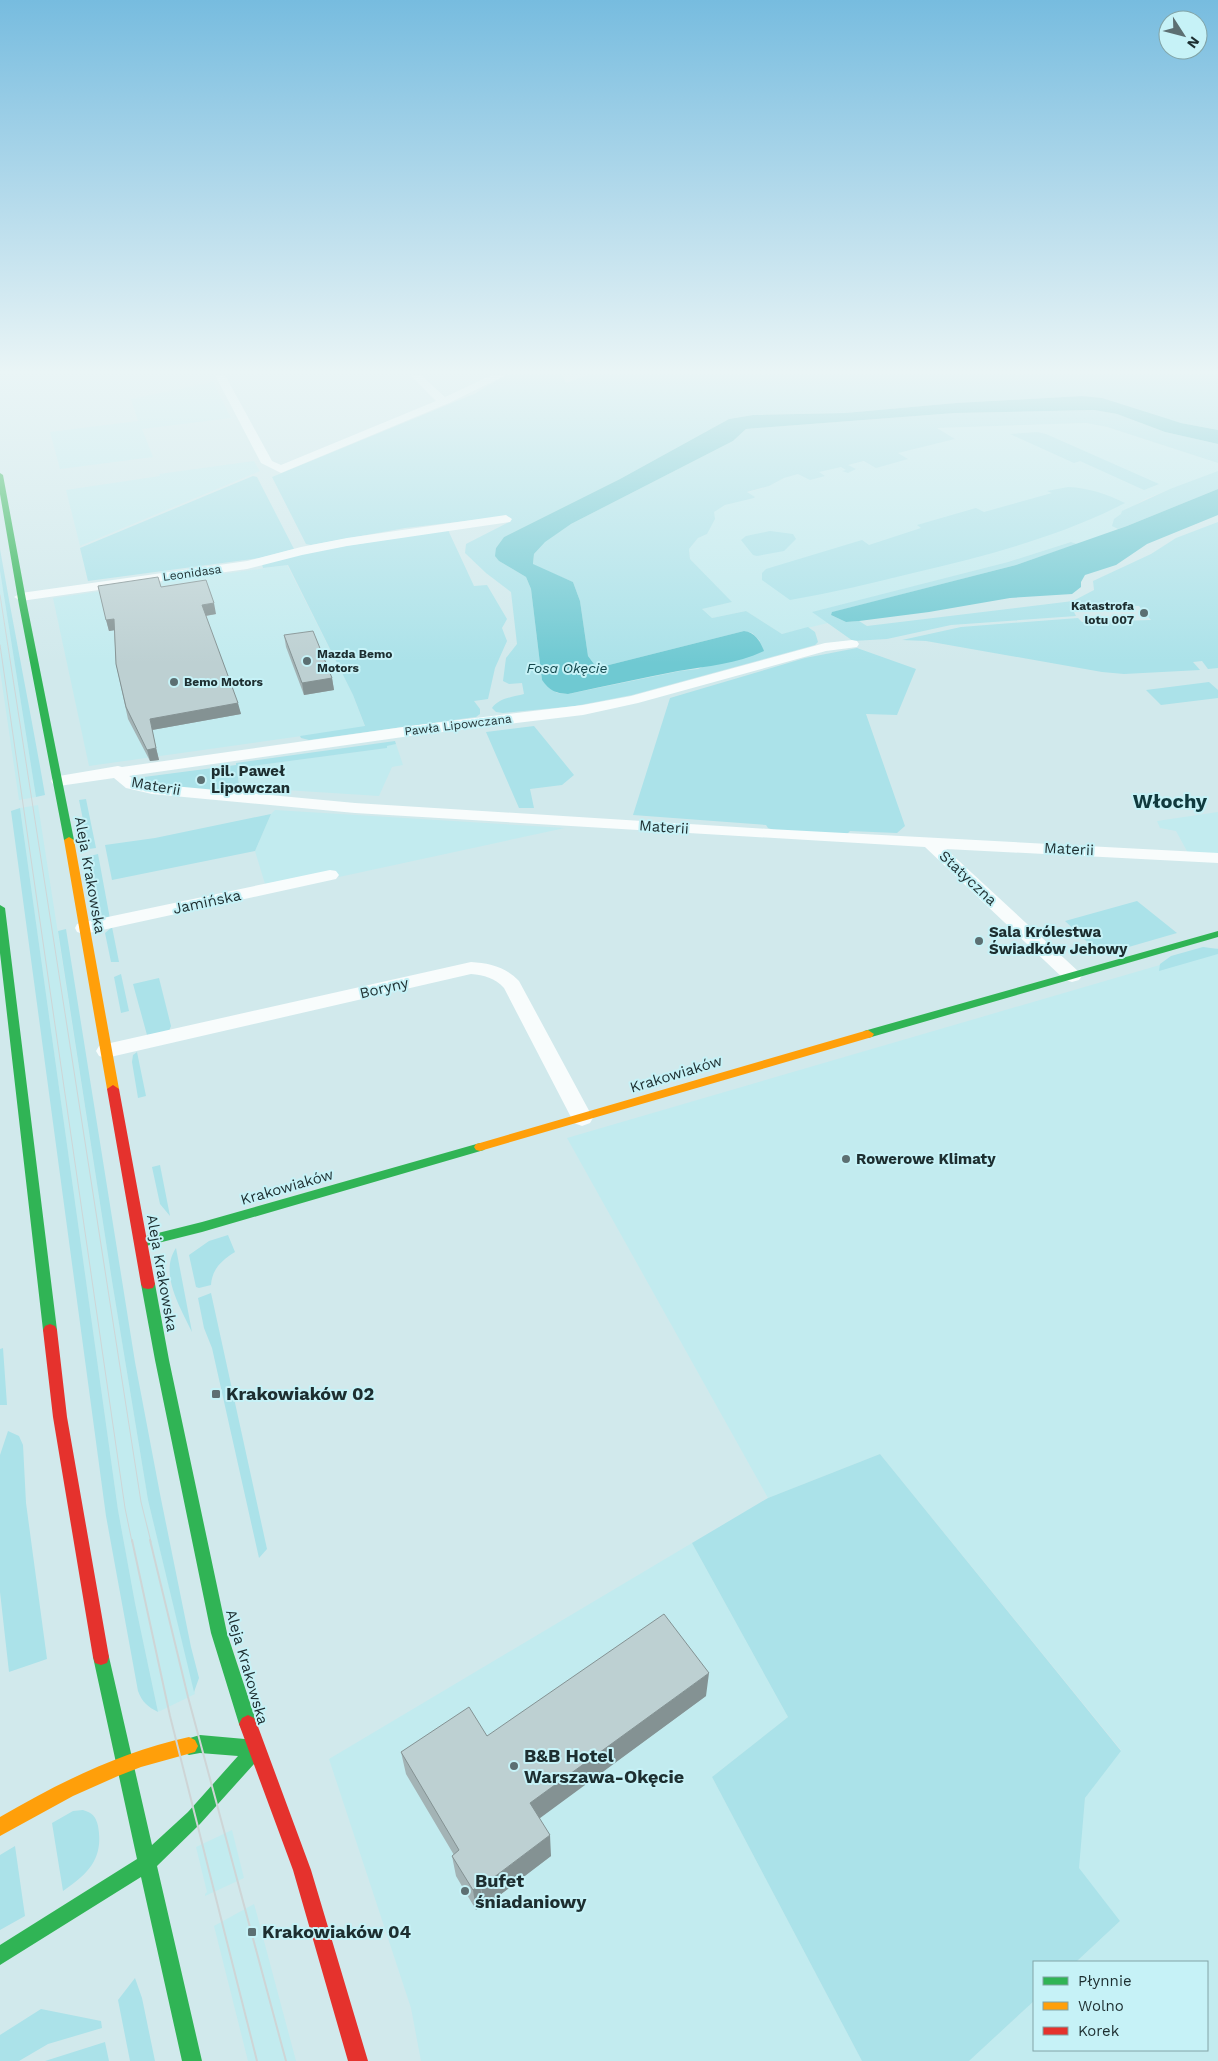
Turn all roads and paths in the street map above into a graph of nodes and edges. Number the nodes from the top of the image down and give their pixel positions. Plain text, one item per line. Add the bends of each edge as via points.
1 (0, 475) edge
2 (506, 518) dead end
3 (21, 597) junction
4 (852, 644) dead end
5 (118, 771) junction
6 (59, 780) junction
7 (929, 842) junction
8 (1218, 858) edge
9 (330, 875) dead end
10 (0, 908) edge
11 (84, 928) junction
12 (1218, 934) edge
13 (1072, 976) junction
14 (106, 1051) junction
15 (582, 1118) junction
16 (142, 1242) junction
17 (256, 1749) junction
18 (124, 1765) junction
19 (0, 1827) edge
20 (146, 1864) junction
21 (0, 1956) edge
22 (192, 2061) edge
23 (358, 2061) edge

1 - 3 main road, Aleja Krakowska
2 - 3 street, Leonidasa via 386,535 247,565
3 - 6 main road, Aleja Krakowska
4 - 5 street, Pawła Lipowczana via 825,647 633,700 583,710
5 - 6 street, Pawła Lipowczana
5 - 7 street, Materii via 129,783 152,789 355,808
6 - 11 main road, Aleja Krakowska
7 - 8 street, Materii
7 - 13 street, Statyczna
9 - 11 street, Jamińska
10 - 18 main road via 60,1417 102,1665
11 - 14 main road, Aleja Krakowska
12 - 13 main road, Krakowiaków
13 - 15 main road, Krakowiaków via 697,1082
14 - 15 street, Boryny via 471,968 485,968 506,978 512,986
14 - 16 main road, Aleja Krakowska
15 - 16 main road, Krakowiaków
16 - 17 main road, Aleja Krakowska via 170,1400 219,1633
17 - 18 main road via 200,1744 176,1748
17 - 20 main road via 194,1818
17 - 23 main road, Aleja Krakowska via 296,1852
18 - 19 main road via 48,1798
18 - 20 main road
20 - 21 main road
20 - 22 main road

